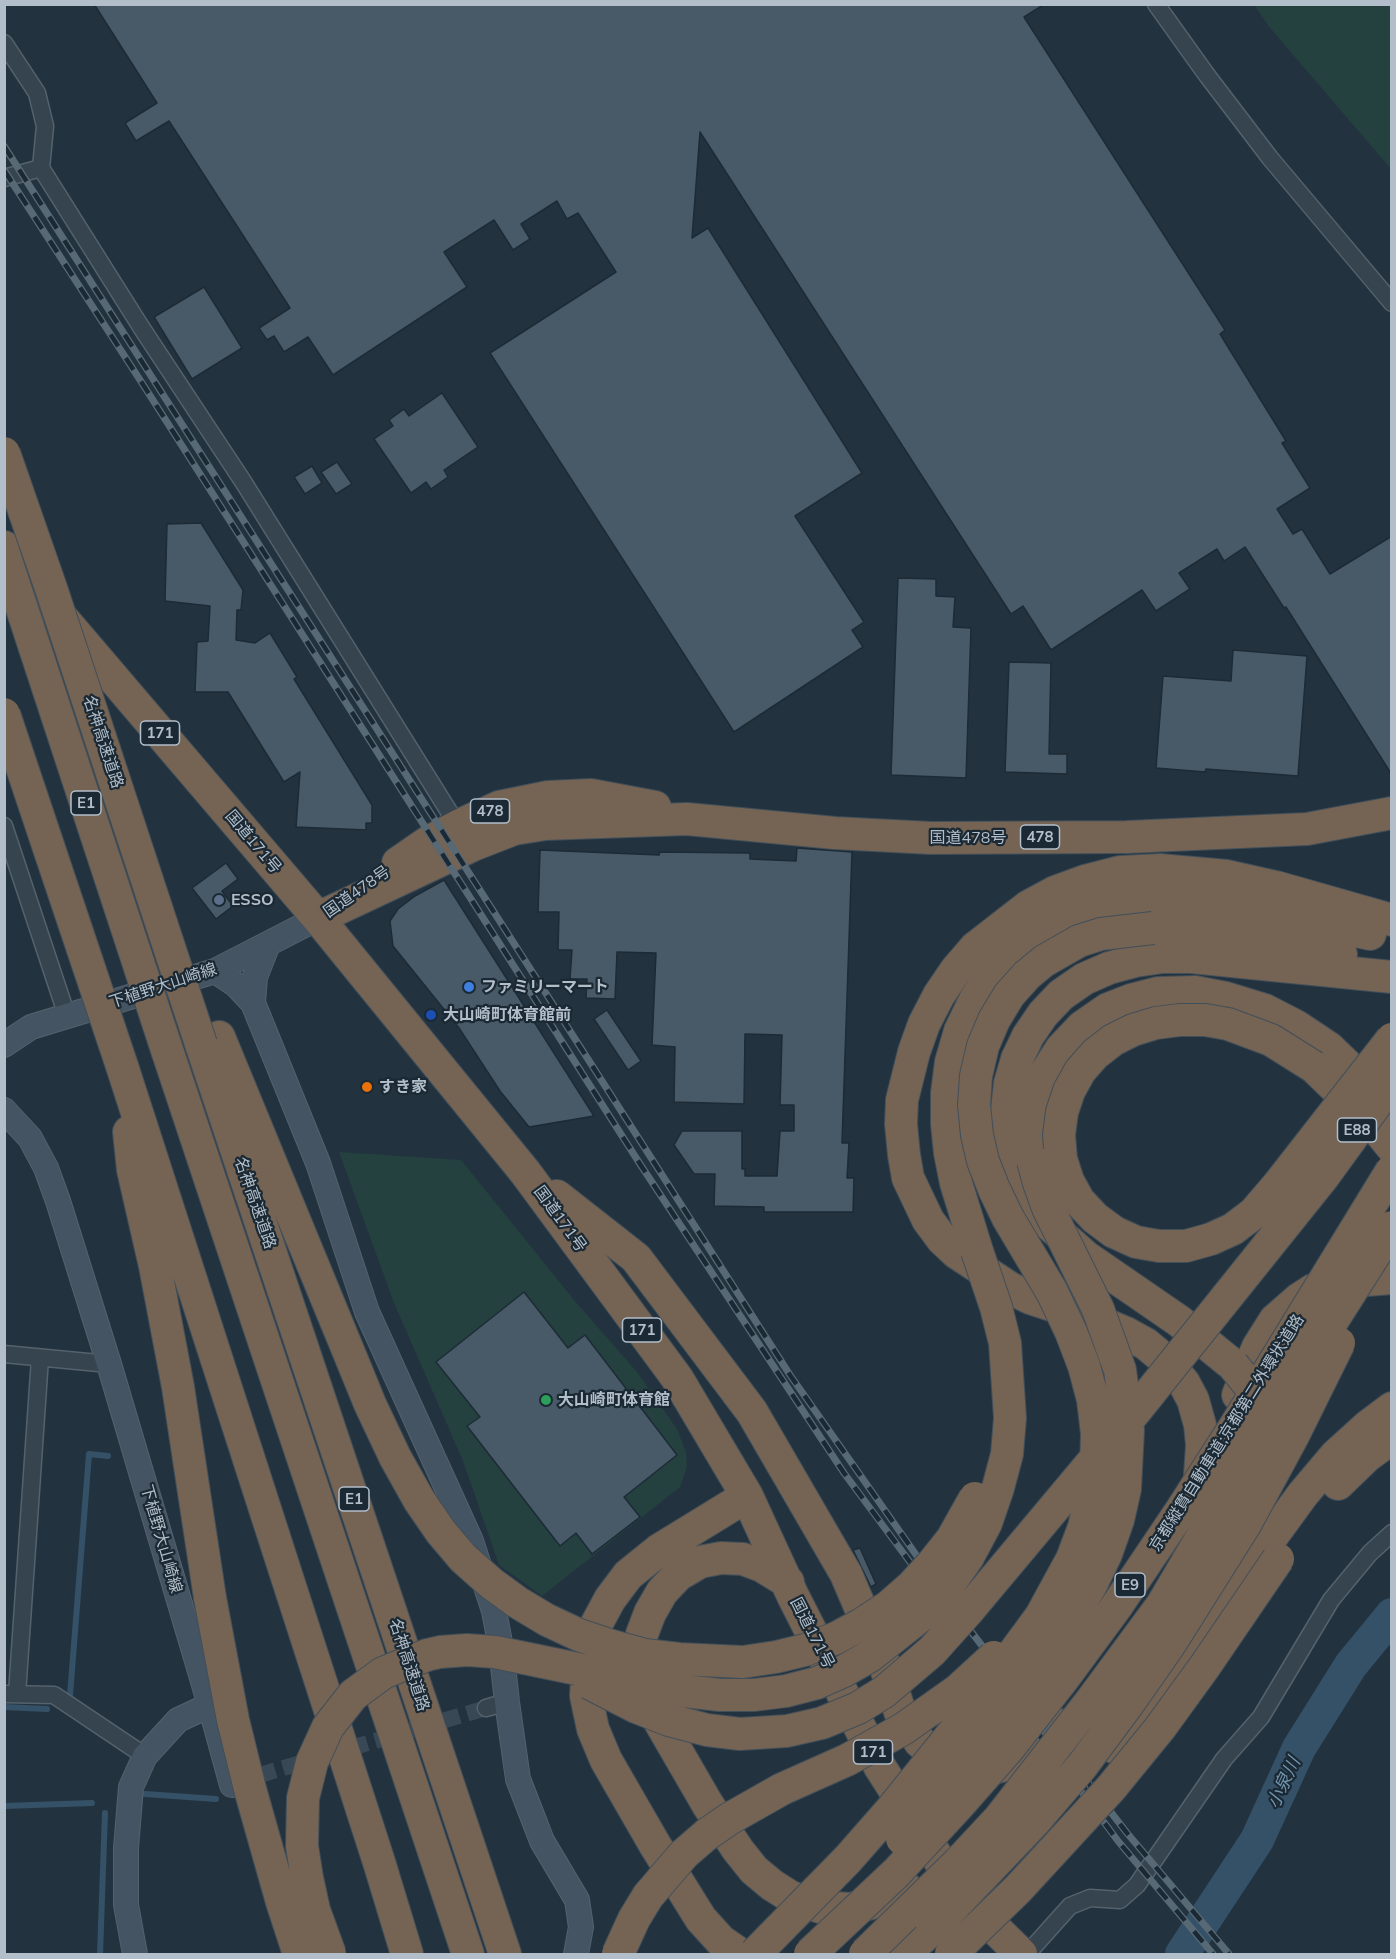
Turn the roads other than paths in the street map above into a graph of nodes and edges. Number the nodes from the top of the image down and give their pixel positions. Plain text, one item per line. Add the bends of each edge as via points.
1 (1156, 4) edge
2 (4, 43) edge
3 (41, 168) junction
4 (4, 178) edge
5 (1392, 303) edge
6 (4, 453) edge
7 (4, 547) edge
8 (4, 554) edge
9 (4, 714) edge
10 (1392, 813) edge
11 (687, 819) junction
12 (4, 826) edge
13 (458, 826) junction
14 (1156, 914) junction
15 (1288, 916) junction
16 (318, 918) junction
17 (1392, 920) edge
18 (1392, 929) edge
19 (1392, 939) edge
20 (268, 944) junction
21 (1392, 966) edge
22 (215, 971) junction
23 (1392, 977) edge
24 (253, 1003) junction
25 (67, 1016) junction
26 (1392, 1039) edge
27 (210, 1040) junction
28 (4, 1046) edge
29 (122, 1066) junction
30 (1392, 1082) edge
31 (4, 1110) edge
32 (1392, 1115) edge
33 (1392, 1147) edge
34 (1392, 1170) edge
35 (525, 1172) junction
36 (1392, 1227) edge
37 (1392, 1240) edge
38 (977, 1251) junction
39 (1392, 1278) edge
40 (4, 1354) edge
41 (40, 1358) junction
42 (109, 1364) junction
43 (1392, 1408) edge
44 (1392, 1438) edge
45 (1092, 1493) junction
46 (747, 1496) junction
47 (1392, 1533) edge
48 (1191, 1546) junction
49 (788, 1582) junction
50 (1227, 1597) junction
51 (524, 1658) junction
52 (1102, 1693) junction
53 (11, 1694) edge
54 (210, 1705) junction
55 (145, 1756) junction
56 (260, 1775) tunnel mouth
57 (232, 1785) joint
58 (966, 1837) dead end
59 (380, 1862) junction
60 (1008, 1865) dead end
61 (907, 1889) dead end
62 (947, 1942) edge
63 (135, 1954) edge
64 (299, 1954) edge
65 (330, 1954) edge
66 (407, 1954) edge
67 (412, 1954) edge
68 (468, 1954) edge
69 (505, 1954) edge
70 (576, 1954) edge
71 (618, 1954) edge
72 (740, 1954) edge
73 (755, 1954) edge
74 (796, 1954) edge
75 (810, 1954) edge
76 (865, 1954) edge
77 (904, 1954) edge
78 (915, 1954) edge
79 (1021, 1954) edge
80 (1027, 1954) edge

1 - 5 street via 1270,158
2 - 3 street via 37,93 45,126
3 - 4 street
3 - 13 street
6 - 27 highway, 名神高速道路 / E1, bridge
7 - 16 highway, 国道171号 / 171
8 - 68 highway, E1, bridge
9 - 29 highway, bridge
10 - 11 highway, 国道478号 / 478 via 1307,829 1115,837 931,838
11 - 13 highway, 国道478号 / 478 via 654,807 591,795 548,797 499,807
11 - 16 highway, 国道478号 / 478 via 545,824 514,829
12 - 25 street
13 - 16 highway, 国道478号 / 478
14 - 15 highway via 1202,904
14 - 21 highway via 1202,930 1299,945
14 - 38 highway via 1113,903 1063,920 1008,957 975,1000 960,1030 951,1062 947,1124 956,1183
14 - 45 highway, bridge via 1079,941 1027,975 994,1020 976,1076 974,1105 983,1161 1008,1218 1052,1292 1084,1365 1096,1434
15 - 18 highway
15 - 19 highway
16 - 20 main road, 下植野大山崎線
16 - 35 highway, 国道171号 / 171
17 - 48 highway via 1227,876 1160,870 1120,872 1085,881 1029,906 975,948 939,994 906,1076 901,1124 908,1178 942,1239 1010,1288 1146,1344 1184,1383 1193,1400 1202,1444 1202,1476
20 - 22 main road, 下植野大山崎線
20 - 24 main road via 255,977
22 - 24 main road
22 - 25 main road, 下植野大山崎線
23 - 50 highway, bridge via 1191,957 1163,957 1109,968 1061,995 1043,1014 1028,1036 1010,1083 1008,1135 1022,1183 1035,1206 1086,1257 1179,1321 1233,1365 1261,1403 1268,1420 1270,1471 1259,1528
24 - 70 main road via 318,1163 367,1312 471,1541 494,1611 501,1648 496,1705 542,1841 577,1900 581,1927
25 - 28 main road, 下植野大山崎線 via 31,1027
26 - 33 highway, bridge via 1377,1057 1349,1094 1342,1104 1307,1150 1254,1213 1211,1239 1186,1246 1159,1246 1136,1242 1114,1232 1095,1218 1073,1191 1061,1159 1059,1135 1069,1091 1095,1054 1133,1030 1156,1023 1205,1020 1250,1031 1292,1052 1314,1067 1343,1094 1351,1101
27 - 38 highway, bridge via 370,1404 424,1508 463,1558 490,1583 548,1620 612,1646 645,1655 712,1662 776,1657 836,1638 888,1607 912,1586 952,1539 969,1510 993,1449 1001,1378 998,1342
27 - 69 highway, 名神高速道路 / E1
29 - 59 highway
29 - 64 highway, bridge via 133,1170 178,1387 233,1720
30 - 51 highway, E88, bridge via 1323,1177 1137,1409 967,1612 932,1651 871,1701 832,1720 800,1729 751,1734 718,1732 669,1720 571,1674
31 - 42 main road, 下植野大山崎線 via 30,1138 46,1168
32 - 74 highway, bridge via 1337,1056 1296,1026 1265,1010 1226,998 1195,992 1158,993 1131,1000 1108,1009 1061,1048 1045,1074 1035,1103 1033,1161 1048,1208 1107,1331 1120,1370 1128,1457 1118,1520 1090,1587 1068,1622 883,1863
34 - 75 highway, 京都縦貫自動車道;京都第二外環状道路 / E9, bridge via 1180,1512 1116,1607 1009,1748 958,1806 896,1873
35 - 46 highway, 国道171号 / 171 via 677,1378
35 - 52 highway via 636,1258 752,1412 846,1574 900,1712 920,1742 935,1755 967,1768 1012,1763 1034,1750
36 - 76 highway, 京都縦貫自動車道;京都第二外環状道路 / E9, bridge via 1284,1397 1162,1605 999,1819
37 - 77 highway, bridge via 1246,1523 1170,1644 1082,1766 1034,1822
38 - 51 highway, bridge via 1005,1343 1010,1418 1006,1454 986,1522 968,1557 923,1614 870,1656 844,1671 817,1683 754,1695 684,1691
39 - 48 highway via 1341,1282 1313,1290 1275,1320 1258,1347 1236,1398 1214,1483
40 - 41 street
41 - 42 street
41 - 53 street
42 - 54 main road, 下植野大山崎線
43 - 50 highway via 1336,1455
44 - 62 highway, bridge via 1344,1478 1301,1527 1160,1728 1111,1788 1018,1889
45 - 71 highway, bridge via 1080,1526 1044,1593 1024,1623 981,1670 903,1729 782,1789 706,1835 648,1896
45 - 73 highway, bridge via 1072,1559 1041,1616 891,1810
46 - 49 highway, 国道171号 / 171
46 - 72 highway via 659,1550 628,1575 596,1625 588,1660 586,1696 593,1729 606,1760 683,1892 721,1941
47 - 80 street via 1331,1600 1261,1717 1224,1760 1137,1886 1120,1900 1090,1898 1070,1906
48 - 52 highway via 1157,1620
49 - 61 highway via 742,1559 700,1562 678,1575 662,1592 642,1634 638,1653 646,1698 738,1850 772,1885 791,1897 820,1906 850,1909
49 - 79 highway, 国道171号 / 171 via 886,1777 977,1911
50 - 60 highway via 1141,1713
51 - 65 highway, bridge via 467,1650 413,1659 366,1684 328,1727 312,1762 301,1821 307,1878
52 - 58 highway
53 - 55 street via 54,1695
54 - 55 main road via 178,1720
54 - 57 main road, 下植野大山崎線
55 - 63 main road via 130,1788 126,1848 126,1905
56 - 57 street
59 - 66 highway
59 - 67 highway
62 - 78 highway

